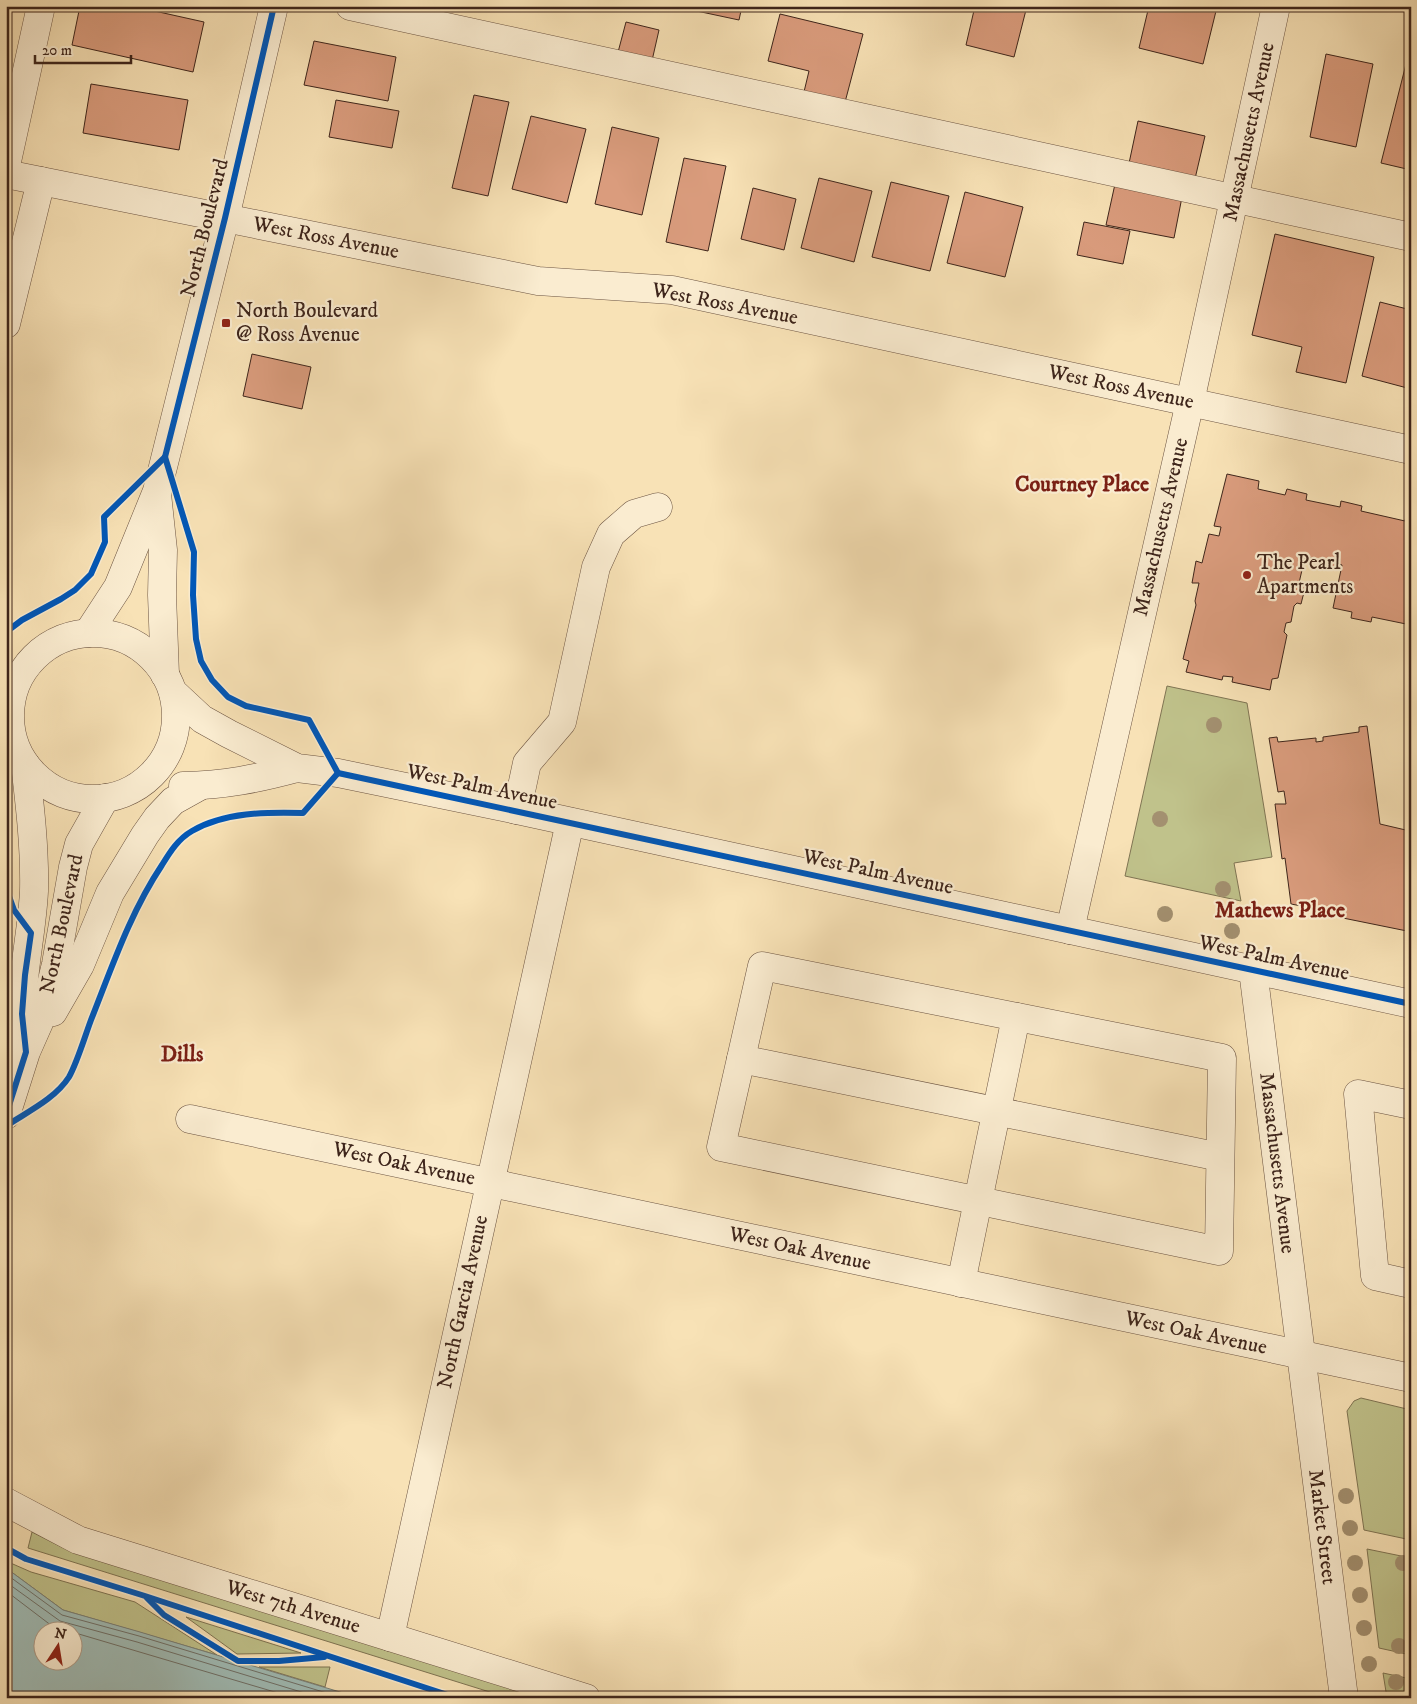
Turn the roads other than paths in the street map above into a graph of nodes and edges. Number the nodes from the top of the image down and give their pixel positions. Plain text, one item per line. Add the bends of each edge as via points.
1 (41, 6) edge
2 (274, 6) edge
3 (350, 6) edge
4 (1276, 6) edge
5 (6, 166) edge
6 (6, 174) edge
7 (41, 181) junction
8 (1234, 200) junction
9 (225, 218) junction
10 (1411, 238) edge
11 (6, 324) edge
12 (1190, 402) junction
13 (1411, 450) edge
14 (157, 490) junction
15 (658, 508) dead end
16 (88, 633) junction
17 (169, 684) junction
18 (25, 764) junction
19 (297, 768) junction
20 (200, 786) junction
21 (116, 795) junction
22 (517, 810) junction
23 (570, 822) junction
24 (1070, 930) junction
25 (1253, 970) junction
26 (1411, 1004) edge
27 (1016, 1017) junction
28 (26, 1052) junction
29 (741, 1059) junction
30 (1411, 1105) edge
31 (996, 1111) junction
32 (6, 1115) edge
33 (190, 1119) dead end
34 (1220, 1157) junction
35 (490, 1183) junction
36 (978, 1201) junction
37 (960, 1283) junction
38 (1411, 1284) edge
39 (1302, 1355) junction
40 (1411, 1378) edge
41 (6, 1502) edge
42 (390, 1637) junction
43 (586, 1698) edge
44 (1344, 1698) edge

1 - 5 street
2 - 9 street, North Boulevard
3 - 8 street
4 - 8 street, Massachusetts Avenue
6 - 7 street, West Ross Avenue
7 - 9 street, West Ross Avenue
7 - 11 street
8 - 10 street
8 - 12 street, Massachusetts Avenue
9 - 12 street, West Ross Avenue via 538,281 672,290
9 - 14 street, North Boulevard
12 - 13 street, West Ross Avenue
12 - 24 street, Massachusetts Avenue
14 - 16 street, North Boulevard via 118,587
14 - 17 street, North Boulevard
15 - 22 street via 634,514 611,534 596,567 562,722 528,763
16 - 17 street via 124,639 140,648 154,660
16 - 18 street via 63,638 41,651 24,669 13,692 9,717 14,742
17 - 19 street, West Palm Avenue via 202,719
17 - 21 street via 176,712 174,737 164,760 147,779
18 - 21 street via 41,781 60,792 82,798
18 - 28 street, North Boulevard via 34,869 22,1014
19 - 20 street, West Palm Avenue via 253,780
19 - 22 street, West Palm Avenue via 338,773
20 - 21 street, West Palm Avenue via 166,786
20 - 28 street via 174,801 145,835 110,893 60,1003
21 - 28 street, North Boulevard via 79,844 56,964 44,1009
22 - 23 street, West Palm Avenue
23 - 24 street, West Palm Avenue
23 - 35 street, North Garcia Avenue
24 - 25 street, West Palm Avenue
25 - 26 street, West Palm Avenue
25 - 39 street, Massachusetts Avenue
27 - 29 street via 762,966
27 - 31 street
27 - 34 street via 1222,1058
28 - 32 street, North Boulevard
29 - 31 street
29 - 36 street via 721,1147
30 - 38 street via 1358,1094 1375,1276
31 - 34 street
31 - 36 street
33 - 35 street, West Oak Avenue
34 - 36 street via 1219,1251
35 - 37 street, West Oak Avenue
35 - 42 street, North Garcia Avenue
36 - 37 street
37 - 39 street, West Oak Avenue
39 - 40 street, West Oak Avenue
39 - 44 street, Market Street
41 - 42 street, West 7th Avenue via 78,1540
42 - 43 street, West 7th Avenue

